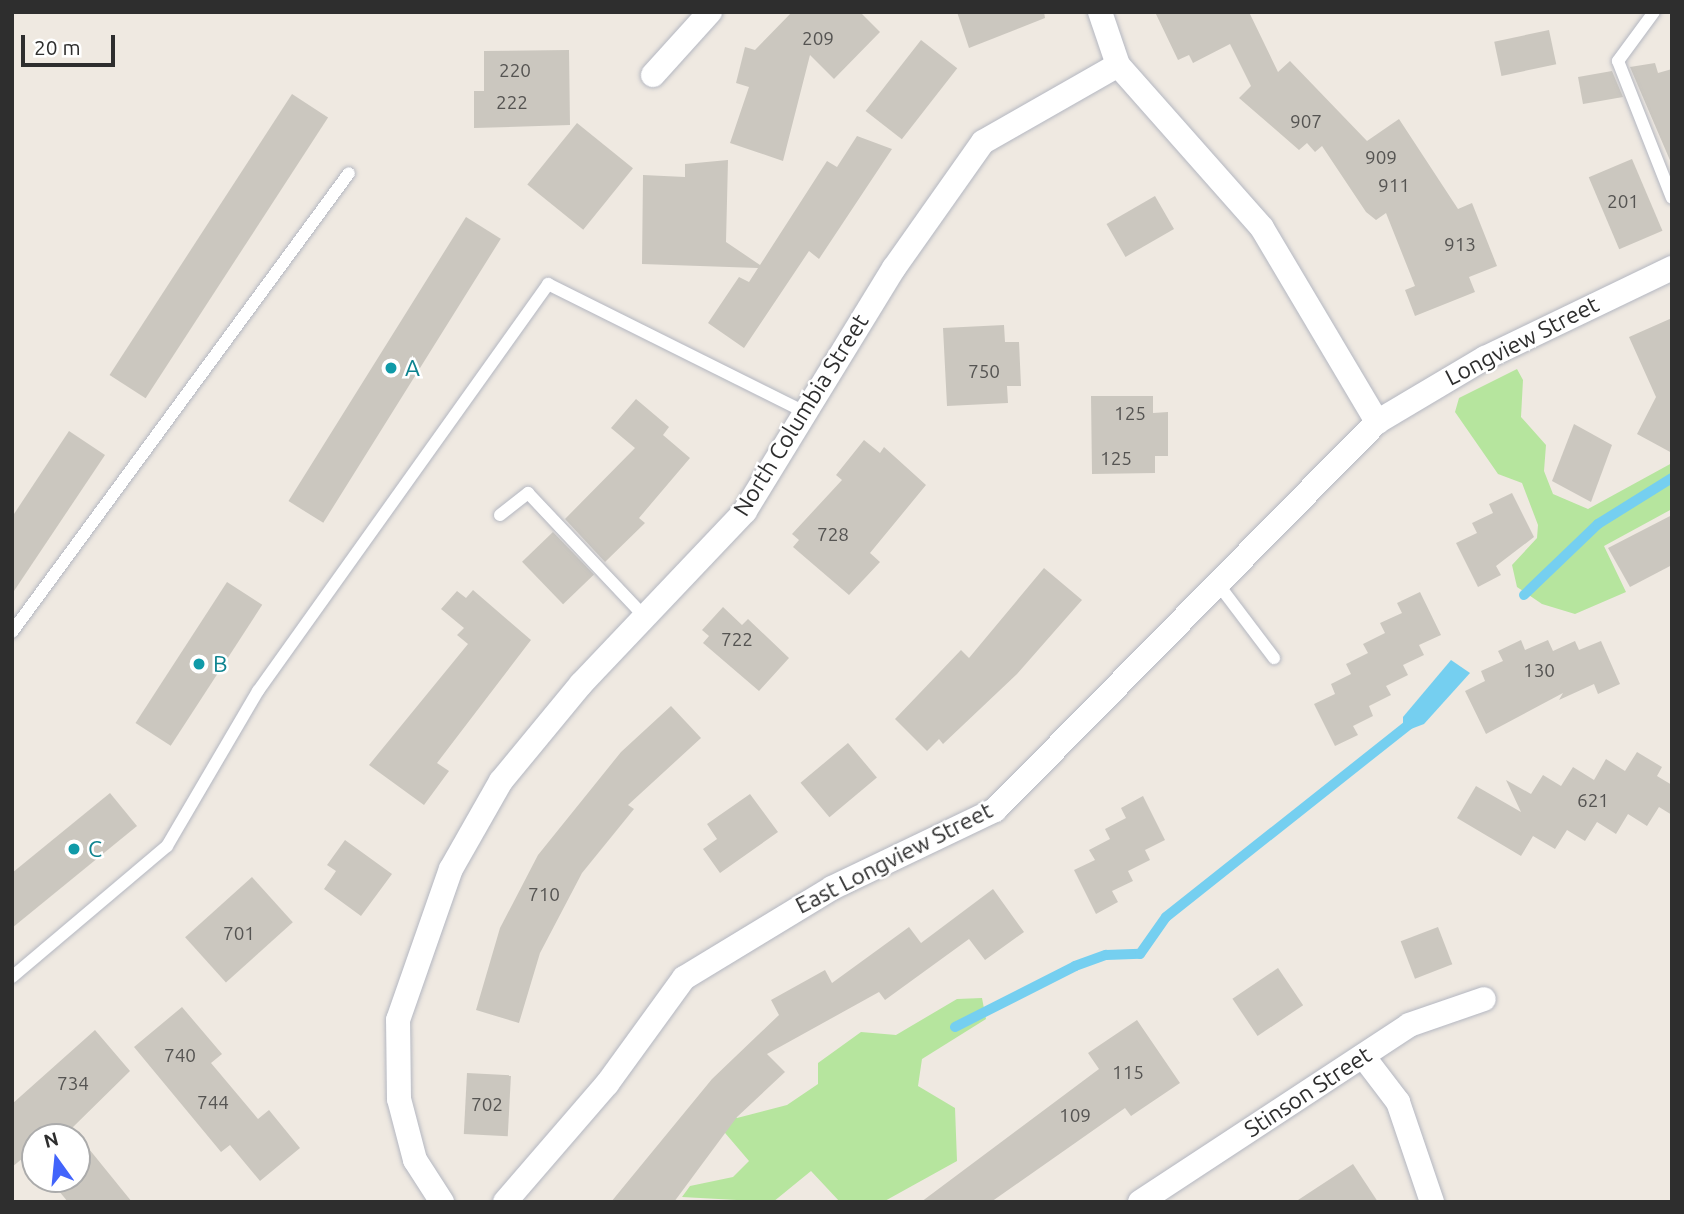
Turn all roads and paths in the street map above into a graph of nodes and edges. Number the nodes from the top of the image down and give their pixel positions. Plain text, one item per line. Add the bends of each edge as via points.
1 (710, 12) edge
2 (1100, 12) edge
3 (1654, 12) edge
4 (1118, 65) junction
5 (653, 75) dead end
6 (349, 173) dead end
7 (1672, 198) edge
8 (1672, 268) edge
9 (803, 411) junction
10 (1377, 422) junction
11 (500, 515) dead end
12 (1218, 584) junction
13 (646, 618) junction
14 (12, 632) edge
15 (1274, 658) dead end
16 (12, 977) edge
17 (1484, 999) dead end
18 (1363, 1056) junction
19 (442, 1202) edge
20 (505, 1202) edge
21 (1140, 1202) edge
22 (1432, 1202) edge

1 - 5 street
2 - 4 street
3 - 7 lane via 1618,61
4 - 9 street, North Columbia Street via 983,142
4 - 10 street via 1262,228
6 - 14 lane
8 - 10 street, Longview Street via 1485,358
9 - 13 street, North Columbia Street via 745,511
9 - 16 lane via 548,284 258,691 167,846
10 - 12 street, East Longview Street
11 - 13 lane via 528,494
12 - 15 lane
12 - 20 street, East Longview Street via 995,810 832,888 684,978 607,1084
13 - 19 street, North Columbia Street via 581,684 501,781 450,869 417,954 398,1020 399,1099 415,1160
17 - 18 street, Stinson Street via 1409,1025
18 - 21 street, Stinson Street
18 - 22 street via 1398,1102

